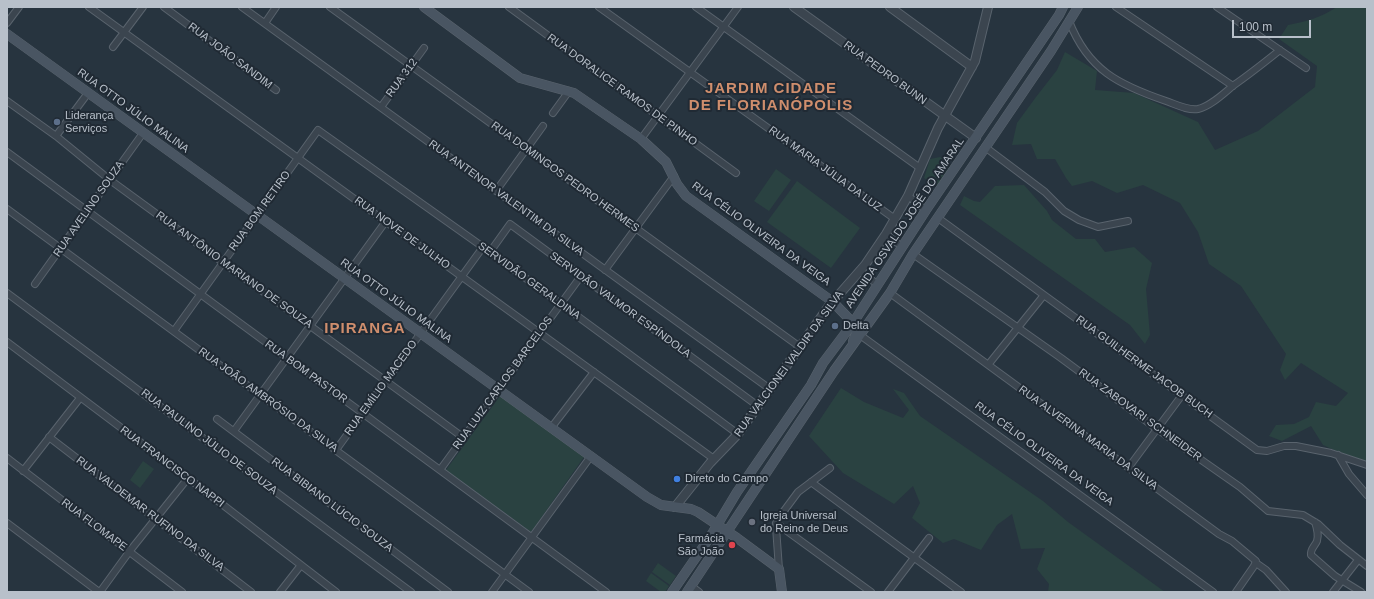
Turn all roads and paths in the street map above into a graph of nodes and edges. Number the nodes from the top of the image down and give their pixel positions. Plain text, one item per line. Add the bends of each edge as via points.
1 (19, 7) edge
2 (89, 7) edge
3 (143, 7) edge
4 (164, 7) edge
5 (242, 7) edge
6 (276, 7) edge
7 (330, 7) edge
8 (424, 7) edge
9 (509, 7) edge
10 (696, 7) edge
11 (738, 7) edge
12 (794, 7) edge
13 (890, 7) edge
14 (988, 7) edge
15 (1078, 7) edge
16 (1116, 7) edge
17 (1216, 7) edge
18 (602, 8) edge
19 (435, 10) edge
20 (1061, 11) edge
21 (1069, 21) junction
22 (7, 23) edge
23 (265, 23) junction
24 (723, 26) junction
25 (124, 32) junction
26 (7, 34) edge
27 (113, 47) dead end
28 (424, 48) dead end
29 (1051, 50) junction
30 (1280, 50) junction
31 (411, 66) junction
32 (972, 67) junction
33 (1306, 68) dead end
34 (690, 72) junction
35 (1233, 86) junction
36 (276, 90) dead end
37 (569, 91) junction
38 (88, 93) junction
39 (7, 101) edge
40 (381, 107) junction
41 (553, 113) dead end
42 (658, 116) junction
43 (945, 116) junction
44 (543, 126) dead end
45 (318, 130) joint
46 (143, 133) junction
47 (56, 136) junction
48 (976, 138) junction
49 (641, 139) junction
50 (985, 147) junction
51 (526, 149) junction
52 (7, 152) edge
53 (298, 158) junction
54 (920, 168) junction
55 (736, 173) dead end
56 (674, 176) junction
57 (110, 180) junction
58 (496, 191) junction
59 (908, 196) junction
60 (7, 209) edge
61 (926, 210) junction
62 (88, 211) junction
63 (257, 215) junction
64 (938, 218) junction
65 (895, 219) junction
66 (386, 221) junction
67 (1128, 221) dead end
68 (635, 228) junction
69 (886, 234) junction
70 (897, 243) dead end
71 (483, 247) junction
72 (61, 249) junction
73 (490, 252) junction
74 (913, 254) junction
75 (223, 262) junction
76 (889, 267) junction
77 (605, 270) junction
78 (859, 271) junction
79 (462, 276) junction
80 (581, 276) junction
81 (344, 278) junction
82 (872, 281) dead end
83 (35, 284) dead end
84 (7, 293) edge
85 (890, 293) junction
86 (200, 294) junction
87 (1044, 295) junction
88 (833, 302) junction
89 (561, 304) junction
90 (852, 323) junction
91 (310, 326) junction
92 (1019, 328) junction
93 (174, 331) junction
94 (421, 333) junction
95 (540, 333) junction
96 (860, 335) junction
97 (7, 342) edge
98 (800, 347) junction
99 (850, 349) junction
100 (287, 358) junction
101 (988, 366) junction
102 (594, 372) junction
103 (386, 381) junction
104 (811, 385) junction
105 (770, 389) junction
106 (498, 390) junction
107 (260, 395) junction
108 (1182, 395) junction
109 (80, 398) junction
110 (758, 406) junction
111 (363, 413) junction
112 (806, 413) junction
113 (217, 419) dead end
114 (551, 428) junction
115 (1157, 429) junction
116 (234, 432) junction
117 (738, 434) junction
118 (49, 437) junction
119 (464, 438) junction
120 (336, 450) junction
121 (1338, 455) junction
122 (591, 456) junction
123 (7, 458) edge
124 (714, 458) junction
125 (1367, 465) edge
126 (1129, 467) junction
127 (830, 468) dead end
128 (440, 470) junction
129 (23, 471) junction
130 (188, 478) junction
131 (811, 482) junction
132 (1367, 495) edge
133 (675, 507) junction
134 (156, 519) junction
135 (1315, 522) junction
136 (7, 523) edge
137 (776, 523) junction
138 (718, 525) junction
139 (728, 531) junction
140 (532, 538) junction
141 (929, 538) dead end
142 (129, 552) junction
143 (1367, 557) edge
144 (914, 558) junction
145 (1256, 563) junction
146 (1363, 563) edge
147 (301, 565) junction
148 (779, 569) junction
149 (505, 574) junction
150 (1342, 580) junction
151 (689, 589) edge
152 (100, 592) edge
153 (182, 592) edge
154 (251, 592) edge
155 (280, 592) edge
156 (336, 592) edge
157 (410, 592) edge
158 (448, 592) edge
159 (492, 592) edge
160 (529, 592) edge
161 (606, 592) edge
162 (672, 592) edge
163 (699, 592) edge
164 (782, 592) edge
165 (871, 592) edge
166 (888, 592) edge
167 (961, 592) edge
168 (1213, 592) edge
169 (1236, 592) edge
170 (1286, 592) edge
171 (1333, 592) edge
172 (1361, 592) edge

1 - 22 street
2 - 25 street, RUA NOVE DE JULHO
3 - 25 street
4 - 36 street, RUA JOÃO SANDIM
5 - 23 street, RUA ANTENOR VALENTIM DA SILVA
6 - 23 street
7 - 31 street, RUA DOMINGOS PEDRO HERMES
8 - 19 main road, RUA CÉLIO OLIVEIRA DA VEIGA
9 - 42 street, RUA DORALICE RAMOS DE PINHO
10 - 24 street
11 - 24 street
12 - 43 street, RUA PEDRO BUNN
13 - 32 street
14 - 32 street, RUA VALCIONEI VALDIR DA SILVA via 979,50
15 - 21 main road
16 - 35 street
17 - 30 street
18 - 34 street, RUA MARIA JÚLIA DA LUZ
19 - 37 main road, RUA CÉLIO OLIVEIRA DA VEIGA via 520,78
20 - 29 main road via 1055,28 1043,45 1043,50
20 - 48 main road, AVENIDA OSVALDO JOSÉ DO AMARAL
21 - 29 main road
21 - 35 street via 1080,43 1098,65 1119,81 1140,92 1198,109
23 - 40 street, RUA ANTENOR VALENTIM DA SILVA
24 - 34 street
24 - 54 street
25 - 27 street
25 - 53 street, RUA NOVE DE JULHO
26 - 38 main road, RUA OTTO JÚLIO MALINA
28 - 31 street, RUA 312
29 - 50 main road
30 - 33 street
30 - 35 street
31 - 40 street, RUA 312
31 - 51 street, RUA DOMINGOS PEDRO HERMES
32 - 43 street, RUA VALCIONEI VALDIR DA SILVA
34 - 42 street
34 - 65 street, RUA MARIA JÚLIA DA LUZ
37 - 41 street
37 - 49 main road, RUA CÉLIO OLIVEIRA DA VEIGA
38 - 46 main road, RUA OTTO JÚLIO MALINA
38 - 47 street
39 - 47 street, RUA ANTÔNIO MARIANO DE SOUZA
40 - 58 street, RUA ANTENOR VALENTIM DA SILVA
42 - 49 street
42 - 55 street, RUA DORALICE RAMOS DE PINHO
43 - 48 street, RUA PEDRO BUNN
43 - 54 street, RUA VALCIONEI VALDIR DA SILVA
44 - 51 street
45 - 53 street, RUA BOM RETIRO
45 - 71 street, SERVIDÃO GERALDINA
46 - 57 street, RUA AVELINO SOUZA
46 - 63 main road, RUA OTTO JÚLIO MALINA
47 - 57 street, RUA ANTÔNIO MARIANO DE SOUZA
48 - 61 main road, AVENIDA OSVALDO JOSÉ DO AMARAL
49 - 56 main road, RUA CÉLIO OLIVEIRA DA VEIGA via 661,156
50 - 64 main road
50 - 67 street via 1045,192 1064,211 1079,220 1098,227
51 - 58 street
51 - 68 street, RUA DOMINGOS PEDRO HERMES
52 - 62 street, RUA BOM PASTOR
53 - 63 street, RUA BOM RETIRO
53 - 66 street, RUA NOVE DE JULHO
54 - 59 street, RUA VALCIONEI VALDIR DA SILVA
56 - 68 street
56 - 88 main road, RUA CÉLIO OLIVEIRA DA VEIGA via 686,196
57 - 62 street, RUA AVELINO SOUZA
57 - 75 street, RUA ANTÔNIO MARIANO DE SOUZA
58 - 77 street, RUA ANTENOR VALENTIM DA SILVA
59 - 61 street
59 - 65 street, RUA VALCIONEI VALDIR DA SILVA
60 - 72 street, RUA JOÃO AMBRÓSIO DA SILVA
61 - 76 main road, AVENIDA OSVALDO JOSÉ DO AMARAL
62 - 72 street, RUA AVELINO SOUZA
62 - 86 street, RUA BOM PASTOR
63 - 75 street, RUA BOM RETIRO
63 - 81 main road, RUA OTTO JÚLIO MALINA
64 - 74 main road
64 - 87 street, RUA GUILHERME JACOB BUCH
65 - 69 street, RUA VALCIONEI VALDIR DA SILVA
66 - 79 street, RUA NOVE DE JULHO
66 - 81 street
68 - 77 street
68 - 98 street, RUA DOMINGOS PEDRO HERMES
69 - 70 street
69 - 78 street, RUA VALCIONEI VALDIR DA SILVA
71 - 73 street, SERVIDÃO GERALDINA
71 - 79 street, RUA EMÍLIO MACEDO
72 - 83 street, RUA AVELINO SOUZA
72 - 93 street, RUA JOÃO AMBRÓSIO DA SILVA
73 - 80 street, SERVIDÃO VALMOR ESPÍNDOLA via 510,224
73 - 89 street, SERVIDÃO GERALDINA
74 - 85 main road
74 - 92 street, RUA ZABOVARI SCHNEIDER
75 - 86 street, RUA BOM RETIRO
75 - 91 street, RUA ANTÔNIO MARIANO DE SOUZA
76 - 85 main road via 896,264 900,270
76 - 90 main road, AVENIDA OSVALDO JOSÉ DO AMARAL
77 - 105 street, RUA ANTENOR VALENTIM DA SILVA
78 - 82 street
78 - 88 street, RUA VALCIONEI VALDIR DA SILVA
79 - 94 street, RUA EMÍLIO MACEDO
79 - 95 street, RUA NOVE DE JULHO
80 - 89 street, RUA LUIZ CARLOS BARCELOS
80 - 110 street, SERVIDÃO VALMOR ESPÍNDOLA
81 - 91 street
81 - 94 main road, RUA OTTO JÚLIO MALINA
84 - 157 street, RUA PAULINO JÚLIO DE SOUZA
85 - 96 main road
85 - 101 street, RUA ALVERINA MARIA DA SILVA
86 - 93 street, RUA BOM RETIRO
86 - 100 street, RUA BOM PASTOR
87 - 92 street
87 - 108 street, RUA GUILHERME JACOB BUCH
88 - 90 main road, RUA CÉLIO OLIVEIRA DA VEIGA
88 - 98 street, RUA VALCIONEI VALDIR DA SILVA
89 - 95 street, RUA LUIZ CARLOS BARCELOS
89 - 117 street, SERVIDÃO GERALDINA
90 - 99 main road via 856,334
90 - 104 main road, AVENIDA OSVALDO JOSÉ DO AMARAL
91 - 100 street
91 - 103 street, RUA ANTÔNIO MARIANO DE SOUZA
92 - 101 street
92 - 115 street, RUA ZABOVARI SCHNEIDER
93 - 107 street, RUA JOÃO AMBRÓSIO DA SILVA
94 - 103 street, RUA EMÍLIO MACEDO
94 - 106 main road, RUA OTTO JÚLIO MALINA
95 - 102 street, RUA NOVE DE JULHO
95 - 106 street, RUA LUIZ CARLOS BARCELOS
96 - 99 main road
96 - 168 street, RUA CÉLIO OLIVEIRA DA VEIGA
97 - 109 street, RUA FRANCISCO NAPPI
98 - 105 street, RUA VALCIONEI VALDIR DA SILVA
99 - 112 main road
100 - 107 street
100 - 111 street, RUA BOM PASTOR
101 - 126 street, RUA ALVERINA MARIA DA SILVA
102 - 114 street
102 - 124 street, RUA NOVE DE JULHO
103 - 111 street, RUA EMÍLIO MACEDO
103 - 119 street, RUA ANTÔNIO MARIANO DE SOUZA
104 - 112 main road via 810,393 798,411
104 - 138 main road, AVENIDA OSVALDO JOSÉ DO AMARAL via 737,492
105 - 110 street, RUA VALCIONEI VALDIR DA SILVA
106 - 114 main road, RUA OTTO JÚLIO MALINA
106 - 119 street, RUA LUIZ CARLOS BARCELOS
107 - 116 street
107 - 120 street, RUA JOÃO AMBRÓSIO DA SILVA
108 - 115 street
108 - 121 street, RUA GUILHERME JACOB BUCH via 1257,450 1267,451 1290,445
109 - 118 street
109 - 130 street, RUA FRANCISCO NAPPI
110 - 117 street, RUA VALCIONEI VALDIR DA SILVA
111 - 120 street, RUA EMÍLIO MACEDO
111 - 128 street, RUA BOM PASTOR
112 - 139 main road
113 - 116 street, RUA BIBIANO LÚCIO SOUZA
114 - 122 main road, RUA OTTO JÚLIO MALINA
115 - 126 street
115 - 135 street, RUA ZABOVARI SCHNEIDER via 1240,487 1268,511 1298,514
116 - 158 street, RUA BIBIANO LÚCIO SOUZA
117 - 124 street, RUA VALCIONEI VALDIR DA SILVA
118 - 129 street
118 - 134 street, RUA VALDEMAR RUFINO DA SILVA
119 - 128 street, RUA LUIZ CARLOS BARCELOS
120 - 149 street, RUA JOÃO AMBRÓSIO DA SILVA
121 - 125 street, RUA GUILHERME JACOB BUCH
121 - 132 street via 1349,474
122 - 133 main road, RUA OTTO JÚLIO MALINA via 652,501
122 - 140 street
123 - 129 street, RUA FLOMAPE
124 - 133 street, RUA VALCIONEI VALDIR DA SILVA
126 - 145 street, RUA ALVERINA MARIA DA SILVA via 1232,541
127 - 131 street
128 - 140 street, RUA BOM PASTOR
129 - 142 street, RUA FLOMAPE
130 - 134 street
130 - 147 street, RUA FRANCISCO NAPPI
131 - 137 street via 794,497
131 - 144 street
133 - 138 main road, RUA OTTO JÚLIO MALINA via 691,509
134 - 142 street
134 - 154 street, RUA VALDEMAR RUFINO DA SILVA
135 - 146 street, RUA ZABOVARI SCHNEIDER
135 - 150 street via 1317,540 1310,554
136 - 152 street
137 - 148 street
137 - 165 street
138 - 139 main road, RUA OTTO JÚLIO MALINA
138 - 162 main road, AVENIDA OSVALDO JOSÉ DO AMARAL
139 - 148 main road, RUA OTTO JÚLIO MALINA
139 - 151 main road
140 - 149 street
140 - 161 street, RUA BOM PASTOR
141 - 144 street
142 - 152 street
142 - 153 street, RUA FLOMAPE
143 - 146 street
144 - 166 street
144 - 167 street
145 - 169 street
145 - 170 street, RUA ALVERINA MARIA DA SILVA
146 - 150 street
147 - 155 street
147 - 156 street, RUA FRANCISCO NAPPI
148 - 164 main road
149 - 159 street
149 - 160 street, RUA JOÃO AMBRÓSIO DA SILVA
150 - 171 street
150 - 172 street
151 - 163 street

